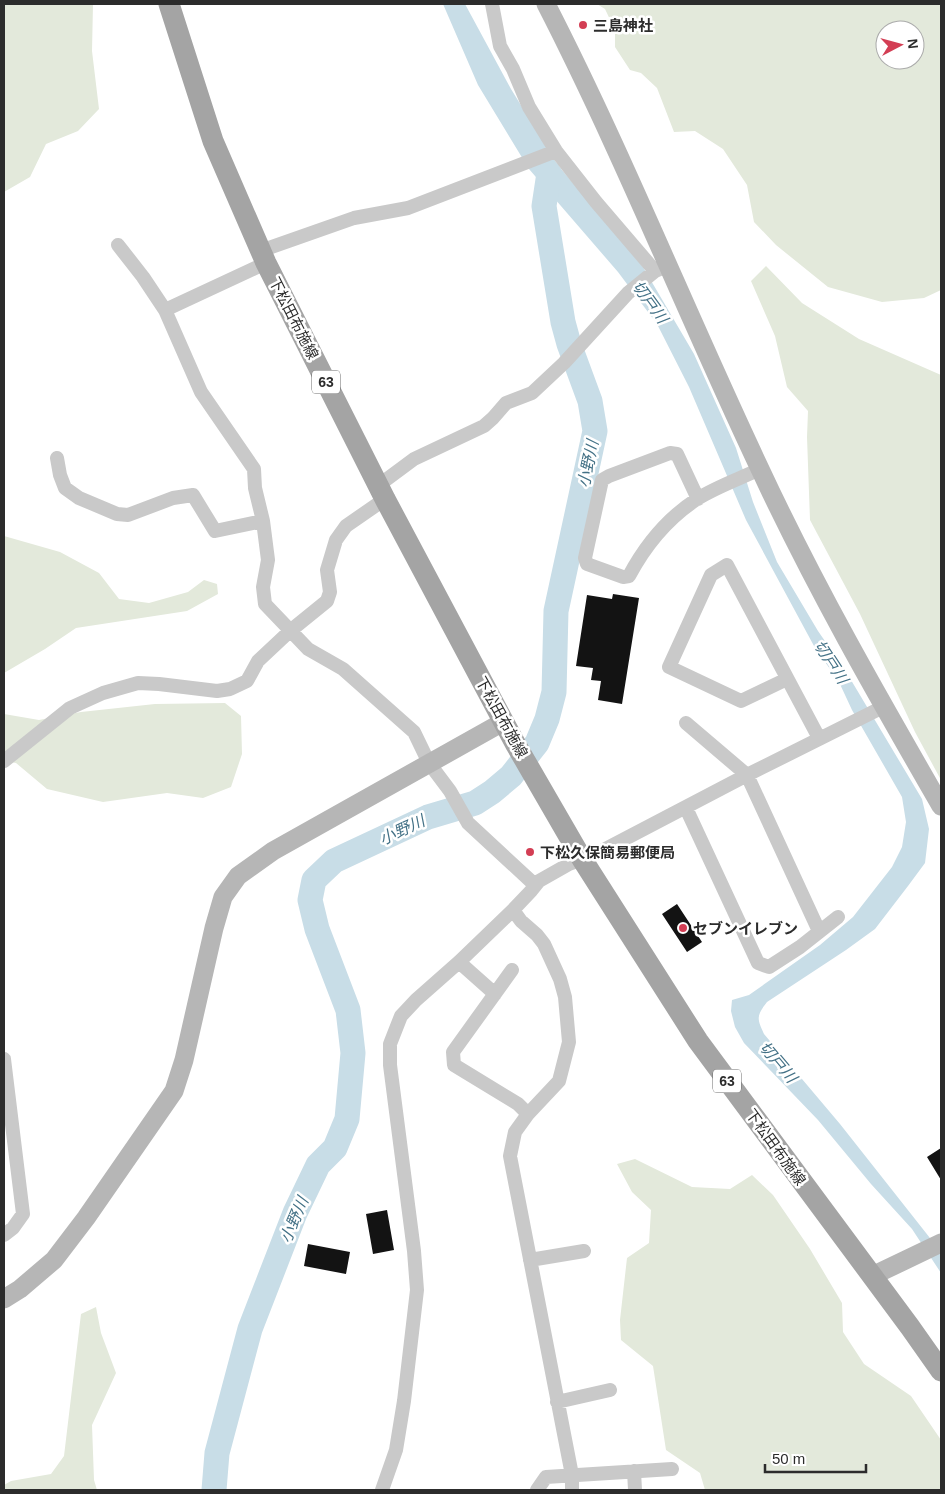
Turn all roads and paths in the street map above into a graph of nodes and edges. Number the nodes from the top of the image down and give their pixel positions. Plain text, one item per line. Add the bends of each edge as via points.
1 (169, 4) edge
2 (492, 4) edge
3 (546, 4) edge
4 (556, 151) junction
5 (118, 245) dead end
6 (263, 257) junction
7 (658, 270) junction
8 (165, 310) junction
9 (57, 458) dead end
10 (754, 472) junction
11 (382, 492) junction
12 (698, 499) junction
13 (262, 521) junction
14 (290, 631) junction
15 (787, 679) junction
16 (880, 709) junction
17 (503, 722) junction
18 (686, 723) dead end
19 (818, 738) junction
20 (4, 761) edge
21 (429, 763) junction
22 (747, 775) junction
23 (941, 806) edge
24 (686, 808) junction
25 (582, 859) junction
26 (535, 885) junction
27 (512, 910) junction
28 (838, 917) dead end
29 (819, 930) junction
30 (459, 962) junction
31 (512, 970) dead end
32 (495, 994) junction
33 (4, 1059) edge
34 (6, 1101) edge
35 (528, 1114) junction
36 (4, 1234) edge
37 (941, 1243) edge
38 (584, 1251) dead end
39 (530, 1260) junction
40 (872, 1276) junction
41 (4, 1299) edge
42 (941, 1371) edge
43 (610, 1390) dead end
44 (557, 1402) junction
45 (672, 1469) dead end
46 (634, 1471) junction
47 (572, 1475) junction
48 (382, 1490) edge
49 (537, 1490) edge
50 (572, 1490) edge
51 (635, 1490) edge

1 - 6 main road, 下松田布施線 / 63 via 214,141
2 - 4 street via 500,46 529,108
3 - 7 street via 569,49
4 - 6 street via 408,208 354,218
4 - 7 street via 596,202
5 - 8 street
6 - 8 street
6 - 11 main road, 下松田布施線 / 63
7 - 10 street
7 - 11 street via 628,293 532,393 506,403 484,426 414,459
8 - 13 street via 202,392 254,469
9 - 13 street via 65,488 79,498 117,514 128,515 173,498 193,495 215,530
10 - 12 street
10 - 16 street via 801,554
11 - 14 street via 336,540 327,570 330,592 327,601
11 - 17 main road, 下松田布施線 / 63
12 - 12 street via 672,518 640,556 629,576 623,577 587,564 585,558 602,480 670,453 677,454
13 - 14 street via 268,560 263,587 265,604
14 - 20 street via 258,661 247,681 230,689 217,691 138,683 103,693 70,708
14 - 21 street via 308,649 343,669 414,732
15 - 15 street via 742,701 669,667 710,575 727,565
15 - 19 street
16 - 19 street
16 - 23 street
17 - 21 street
17 - 25 main road, 下松田布施線 / 63
18 - 22 street
19 - 22 street
21 - 26 street via 468,823
21 - 41 street via 273,851 238,876 224,897 214,928 174,1091 54,1260
22 - 24 street
22 - 29 street
24 - 25 street
24 - 29 street via 758,964 770,967
25 - 26 street
25 - 40 main road, 下松田布施線 / 63 via 698,1041
26 - 27 street
27 - 30 street
27 - 35 street via 544,944 556,971 565,997 569,1042 559,1081
28 - 29 street
30 - 32 street
30 - 48 street via 401,1016 390,1044 417,1290 396,1450
31 - 32 street
32 - 35 street via 453,1052 454,1065 518,1104
33 - 34 street
34 - 36 street via 23,1214
35 - 39 street via 514,1132 510,1156
37 - 40 street
38 - 39 street
39 - 44 street
40 - 42 main road, 下松田布施線 / 63
43 - 44 street
44 - 47 street
45 - 46 street
46 - 47 street
46 - 51 street
47 - 49 street via 546,1476
47 - 50 street

